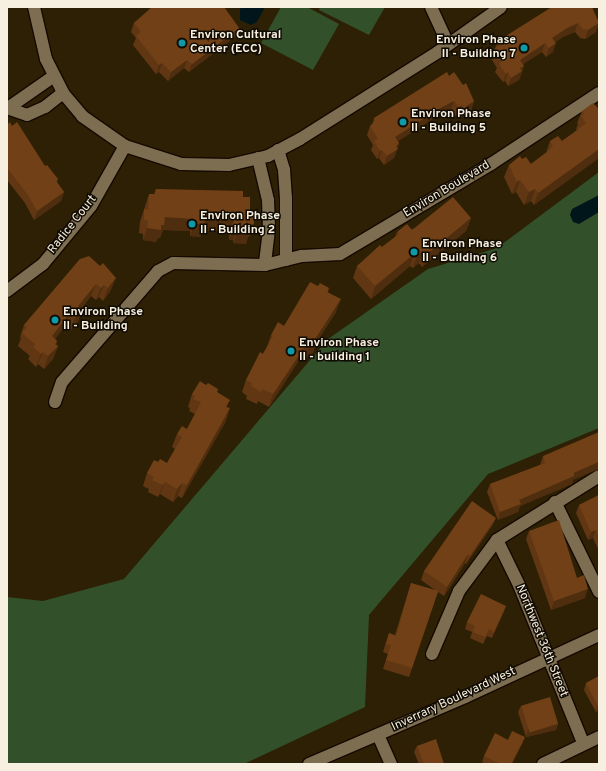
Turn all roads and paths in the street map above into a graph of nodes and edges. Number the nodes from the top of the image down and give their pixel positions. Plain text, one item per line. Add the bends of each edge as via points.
1 (34, 7) edge
2 (431, 7) edge
3 (501, 7) edge
4 (448, 44) junction
5 (54, 76) junction
6 (63, 93) junction
7 (599, 93) edge
8 (8, 108) edge
9 (124, 146) junction
10 (278, 150) junction
11 (258, 158) junction
12 (286, 260) junction
13 (265, 264) junction
14 (7, 291) edge
15 (55, 402) dead end
16 (599, 476) edge
17 (555, 502) junction
18 (497, 540) junction
19 (599, 592) edge
20 (599, 635) edge
21 (432, 654) dead end
22 (549, 656) junction
23 (378, 734) junction
24 (599, 737) edge
25 (583, 743) junction
26 (309, 764) edge
27 (391, 764) edge
28 (543, 764) edge

1 - 5 street via 46,59
2 - 4 street
3 - 4 street
4 - 10 street via 300,139
5 - 6 street
5 - 8 street
6 - 8 street via 45,107 27,115
6 - 9 street via 82,116
7 - 12 street, Environ Boulevard via 491,164 340,254 302,256
9 - 11 street via 181,164 229,165
9 - 14 street, Radice Court via 91,206 43,264
10 - 11 street
10 - 12 street via 285,184
11 - 13 street via 268,200 269,230
12 - 13 street, Environ Boulevard
13 - 15 street, Environ Boulevard via 173,263 158,271 62,382
16 - 17 street
17 - 18 street
17 - 19 street
18 - 21 street via 459,591
18 - 22 street, Northwest 36th Street
20 - 22 street, Inverrary Boulevard West
22 - 23 street, Inverrary Boulevard West via 465,697
22 - 25 street, Northwest 36th Street
23 - 26 street, Inverrary Boulevard West
23 - 27 street
24 - 25 street
25 - 28 street

